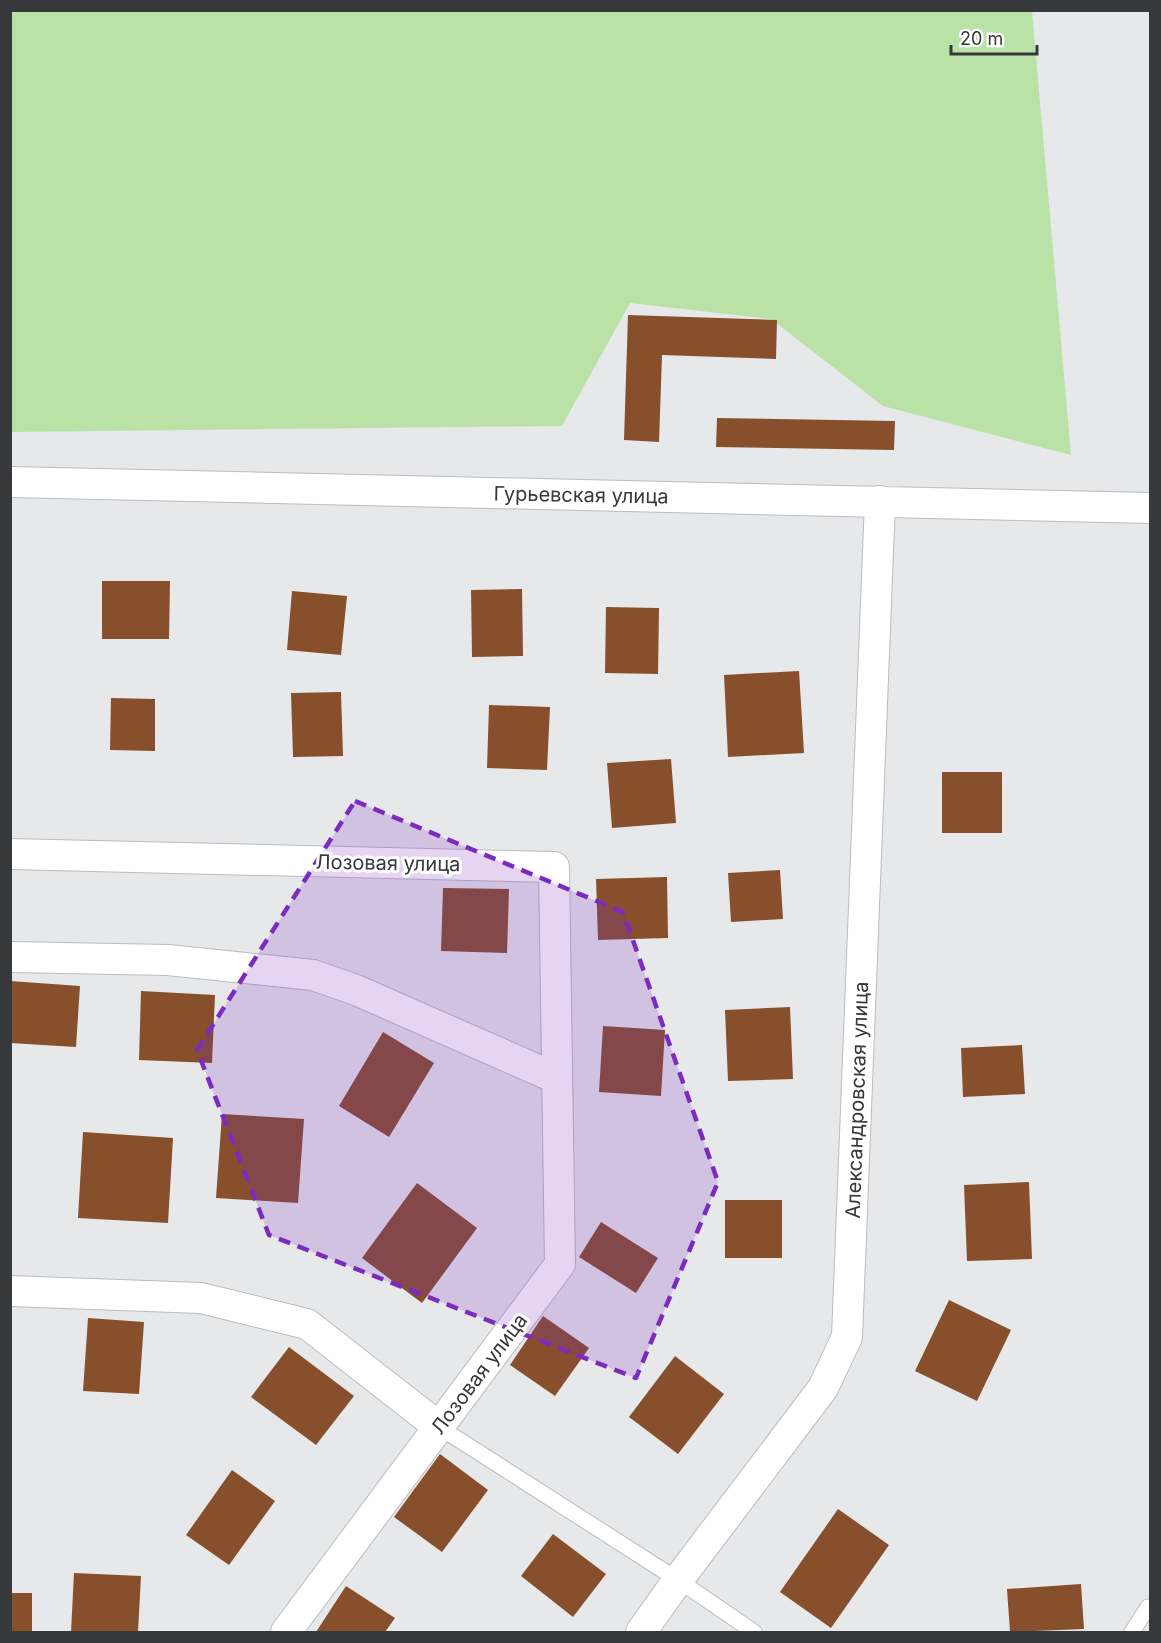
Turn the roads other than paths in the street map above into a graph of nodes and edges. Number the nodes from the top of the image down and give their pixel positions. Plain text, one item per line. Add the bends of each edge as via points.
1 (10, 482) edge
2 (880, 501) junction
3 (1150, 508) edge
4 (10, 854) edge
5 (10, 957) edge
6 (556, 1078) junction
7 (10, 1290) edge
8 (438, 1428) junction
9 (678, 1580) junction
10 (1150, 1607) edge
11 (286, 1632) edge
12 (641, 1632) edge
13 (754, 1632) edge
14 (1132, 1632) edge

1 - 2 street, Гурьевская улица
2 - 3 street, Гурьевская улица
2 - 9 street, Александровская улица via 847,1337 823,1388
4 - 6 street, Лозовая улица via 554,867
5 - 6 street via 168,960 313,975
6 - 8 street, Лозовая улица via 560,1264
7 - 8 street via 201,1298 307,1324
8 - 9 lane
8 - 11 street, Лозовая улица
9 - 12 street, Александровская улица
9 - 13 lane
10 - 14 lane

